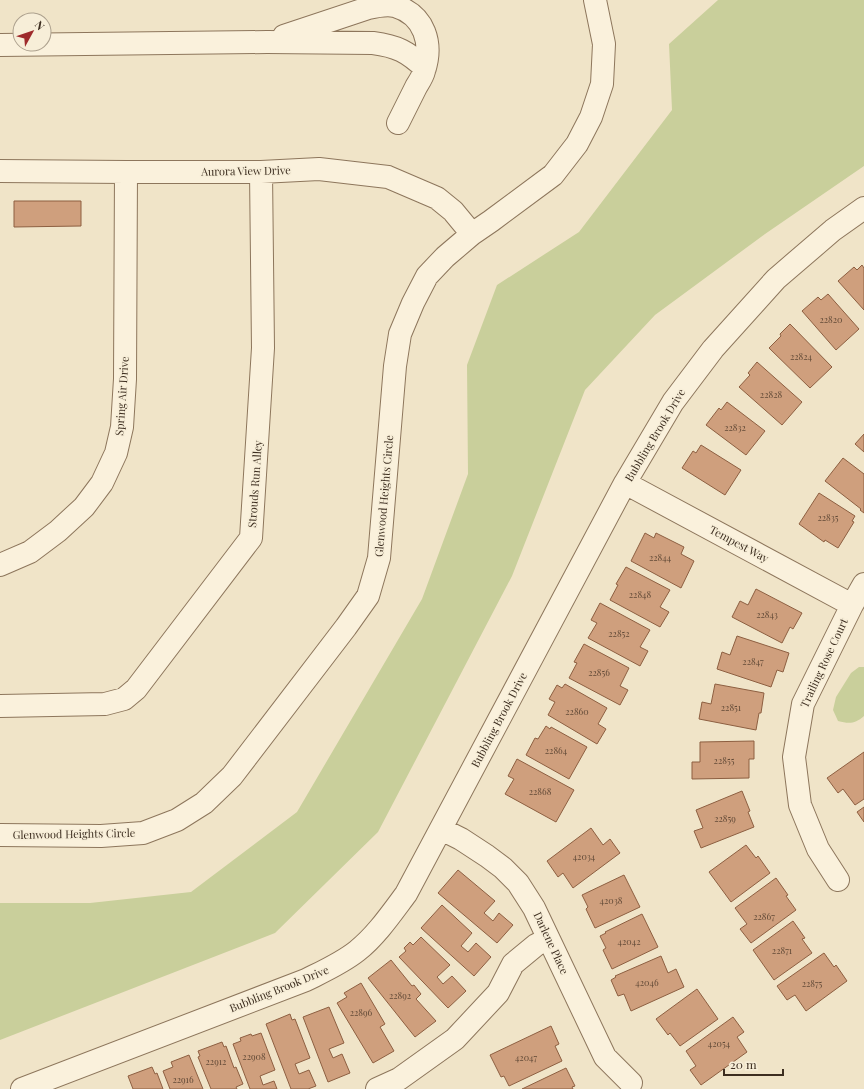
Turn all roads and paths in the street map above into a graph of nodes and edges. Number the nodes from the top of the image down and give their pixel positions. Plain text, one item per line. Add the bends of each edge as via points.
1 (595, 0) edge
2 (266, 42) junction
3 (0, 45) edge
4 (425, 68) junction
5 (398, 123) dead end
6 (0, 171) edge
7 (126, 172) junction
8 (261, 172) junction
9 (864, 208) edge
10 (472, 234) junction
11 (625, 483) junction
12 (0, 565) edge
13 (864, 584) edge
14 (852, 605) junction
15 (0, 706) edge
16 (441, 829) junction
17 (0, 835) edge
18 (838, 880) dead end
19 (548, 939) junction
20 (631, 1083) dead end
21 (22, 1089) edge
22 (377, 1089) edge

1 - 10 street, Glenwood Heights Circle via 604,44 602,84 591,117 577,144 552,175
2 - 3 street
2 - 4 street via 390,45 405,52
2 - 4 street via 368,8 381,5 395,6 411,14 421,24 428,55
4 - 5 street
6 - 7 street, Aurora View Drive
7 - 8 street, Aurora View Drive
7 - 12 street, Spring Air Drive via 125,379 122,427 116,453 102,483 84,507 30,552
8 - 10 street, Aurora View Drive via 319,169 388,177 438,198
8 - 15 street, Strouds Run Alley via 263,348 251,538 136,689 124,699 105,704
9 - 11 street, Bubbling Brook Drive via 833,230 776,279 713,349 672,402
10 - 17 street, Glenwood Heights Circle via 444,257 427,276 400,334 379,558 368,596 232,776 204,803 177,820 143,833 101,836
11 - 14 street, Tempest Way
11 - 16 street, Bubbling Brook Drive
13 - 14 street, Trailing Rose Court
14 - 18 street, Trailing Rose Court via 803,704 794,757 800,805 818,849
16 - 19 street, Darlene Place via 461,839 503,868 518,883 534,908
16 - 21 street, Bubbling Brook Drive via 402,900 358,951 334,967
19 - 20 street, Darlene Place via 605,1056
19 - 22 street via 536,945 513,964 498,993 455,1039 399,1079

